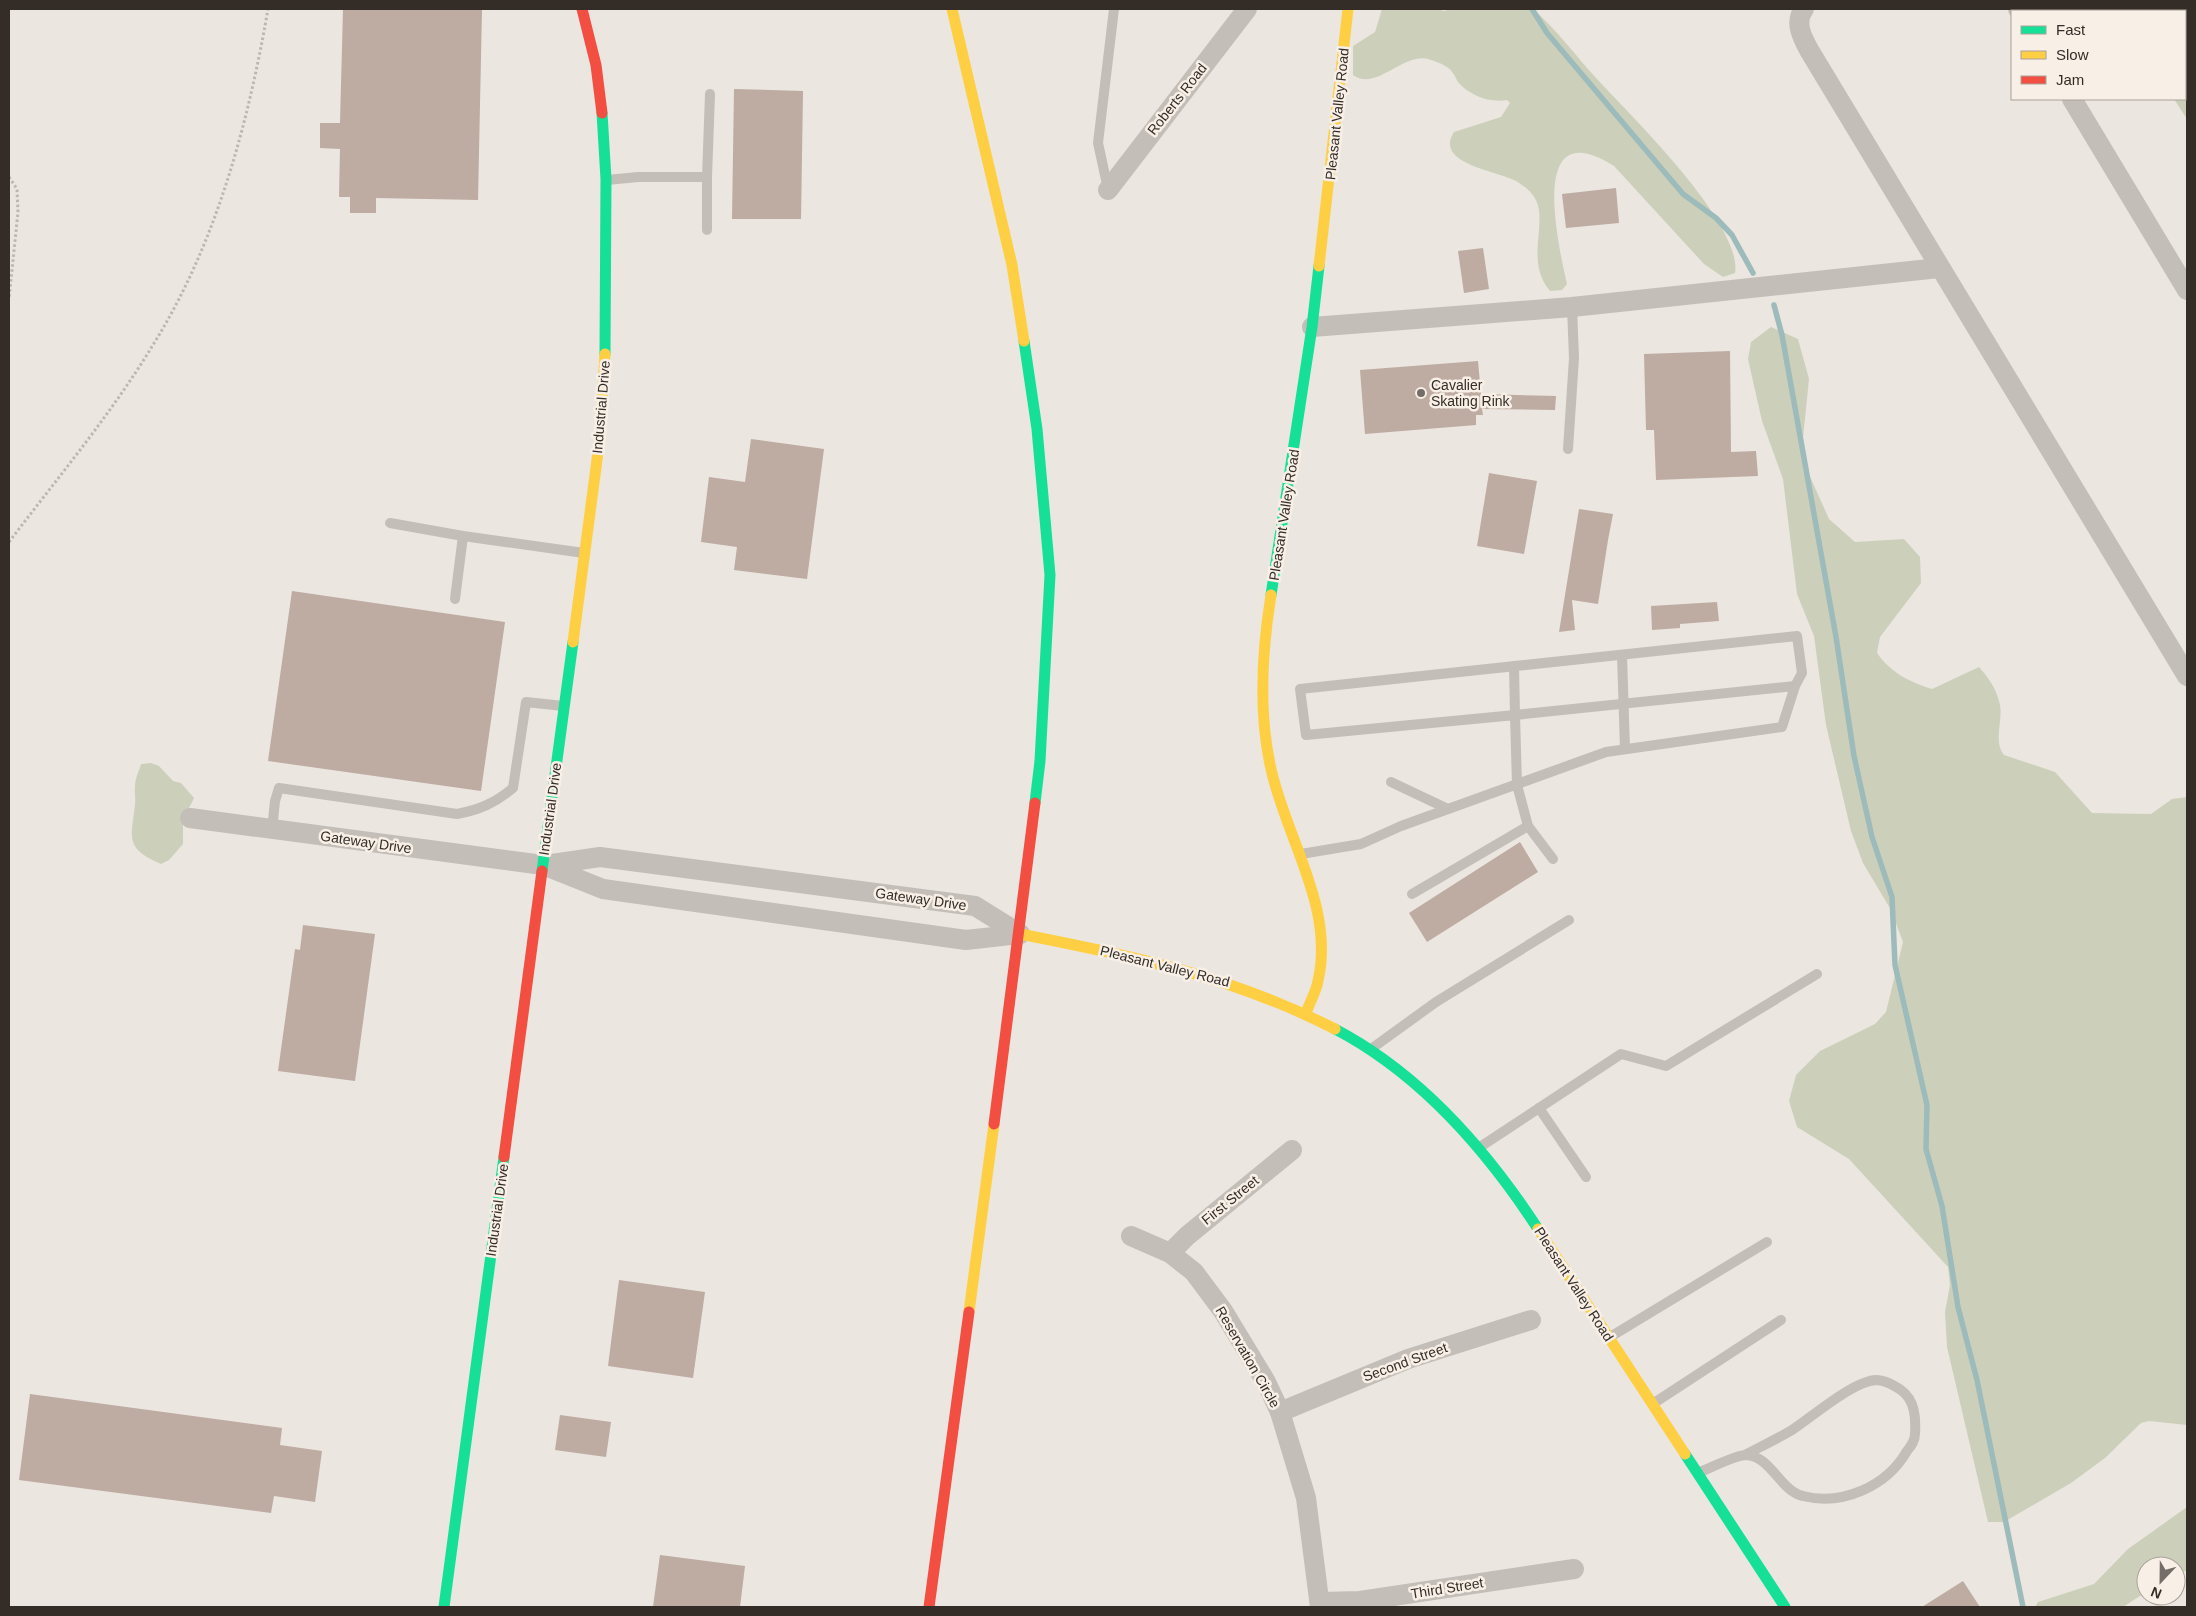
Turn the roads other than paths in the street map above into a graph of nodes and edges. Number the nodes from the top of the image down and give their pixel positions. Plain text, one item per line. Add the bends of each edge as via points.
1 (582, 9) edge
2 (952, 9) edge
3 (1114, 9) edge
4 (1247, 9) edge
5 (1348, 9) edge
6 (1804, 9) edge
7 (710, 94) dead end
8 (2073, 100) edge
9 (706, 177) junction
10 (606, 180) junction
11 (1108, 190) joint
12 (707, 230) dead end
13 (1939, 268) junction
14 (2187, 290) edge
15 (1572, 307) junction
16 (1312, 327) junction
17 (1568, 449) dead end
18 (390, 523) dead end
19 (463, 536) junction
20 (585, 553) junction
21 (455, 599) dead end
22 (1622, 654) junction
23 (1514, 666) junction
24 (2187, 676) edge
25 (1795, 686) junction
26 (1624, 704) junction
27 (564, 706) junction
28 (1515, 715) junction
29 (1625, 749) junction
30 (1391, 782) dead end
31 (1516, 785) junction
32 (1448, 809) junction
33 (190, 818) dead end
34 (1528, 826) junction
35 (272, 830) junction
36 (1300, 855) junction
37 (1553, 859) dead end
38 (543, 865) junction
39 (1412, 894) dead end
40 (1569, 920) dead end
41 (1020, 934) junction
42 (1817, 974) dead end
43 (1306, 1013) junction
44 (1370, 1050) junction
45 (1539, 1108) junction
46 (1479, 1147) junction
47 (1292, 1150) dead end
48 (1586, 1177) dead end
49 (1131, 1236) dead end
50 (1767, 1242) dead end
51 (1170, 1253) junction
52 (1532, 1320) dead end
53 (1781, 1320) dead end
54 (1609, 1338) junction
55 (1653, 1404) junction
56 (1280, 1412) junction
57 (1745, 1455) junction
58 (1696, 1473) junction
59 (1574, 1569) dead end
60 (1320, 1605) edge
61 (444, 1607) edge
62 (929, 1607) edge
63 (1785, 1607) edge

1 - 10 street, Industrial Drive via 591,34 603,98
2 - 41 street via 1012,265 1037,429 1050,575 1040,761
3 - 11 lane via 1098,143
4 - 11 street, Roberts Road
5 - 16 street, Pleasant Valley Road
6 - 13 street via 1800,14 1800,31 1809,50
7 - 9 lane
8 - 14 street
9 - 10 lane
9 - 12 lane
10 - 20 street, Industrial Drive via 605,375
13 - 15 street
13 - 24 street
15 - 16 street
15 - 17 lane via 1574,358
16 - 36 street, Pleasant Valley Road via 1264,637 1263,682 1270,766
18 - 19 lane
19 - 20 lane
19 - 21 lane
20 - 27 street, Industrial Drive
22 - 23 lane
22 - 25 lane via 1797,636 1802,673
22 - 26 lane
23 - 28 lane
23 - 28 lane via 1300,689 1306,735
25 - 26 lane
25 - 29 lane via 1782,727
26 - 28 lane
26 - 29 lane
27 - 35 lane via 526,702 513,788 497,802 457,814 279,788
27 - 38 street, Industrial Drive
28 - 31 lane
29 - 31 lane via 1606,752
30 - 32 lane
31 - 32 lane
31 - 34 lane
32 - 36 lane via 1361,844
33 - 35 street, Gateway Drive
34 - 37 lane
34 - 39 lane
35 - 38 street, Gateway Drive
36 - 43 street, Pleasant Valley Road via 1322,930 1319,979
38 - 41 street, Gateway Drive via 603,889 966,940
38 - 41 street, Gateway Drive via 600,857 975,906
38 - 61 street, Industrial Drive
40 - 44 lane via 1436,1002
41 - 43 street, Pleasant Valley Road via 1188,969 1253,990
41 - 62 street
42 - 45 lane via 1666,1066 1621,1054
43 - 44 street, Pleasant Valley Road
44 - 46 street, Pleasant Valley Road via 1437,1104
45 - 46 lane
45 - 48 lane
46 - 54 street, Pleasant Valley Road via 1511,1188
47 - 51 street, First Street
49 - 51 street, Reservation Circle
50 - 54 lane
51 - 56 street, Reservation Circle via 1194,1272 1223,1311 1266,1382
52 - 56 street, Second Street via 1408,1359
53 - 55 lane
54 - 55 street, Pleasant Valley Road
55 - 58 street, Pleasant Valley Road
56 - 60 street, Reservation Circle via 1306,1498
57 - 57 lane via 1756,1458 1773,1471 1789,1490 1801,1496 1822,1500 1843,1497 1867,1489 1903,1460 1915,1439 1915,1410 1905,1393 1890,1383 1876,1380 1840,1396 1790,1430
57 - 58 lane
58 - 63 street, Pleasant Valley Road
59 - 60 street, Third Street

